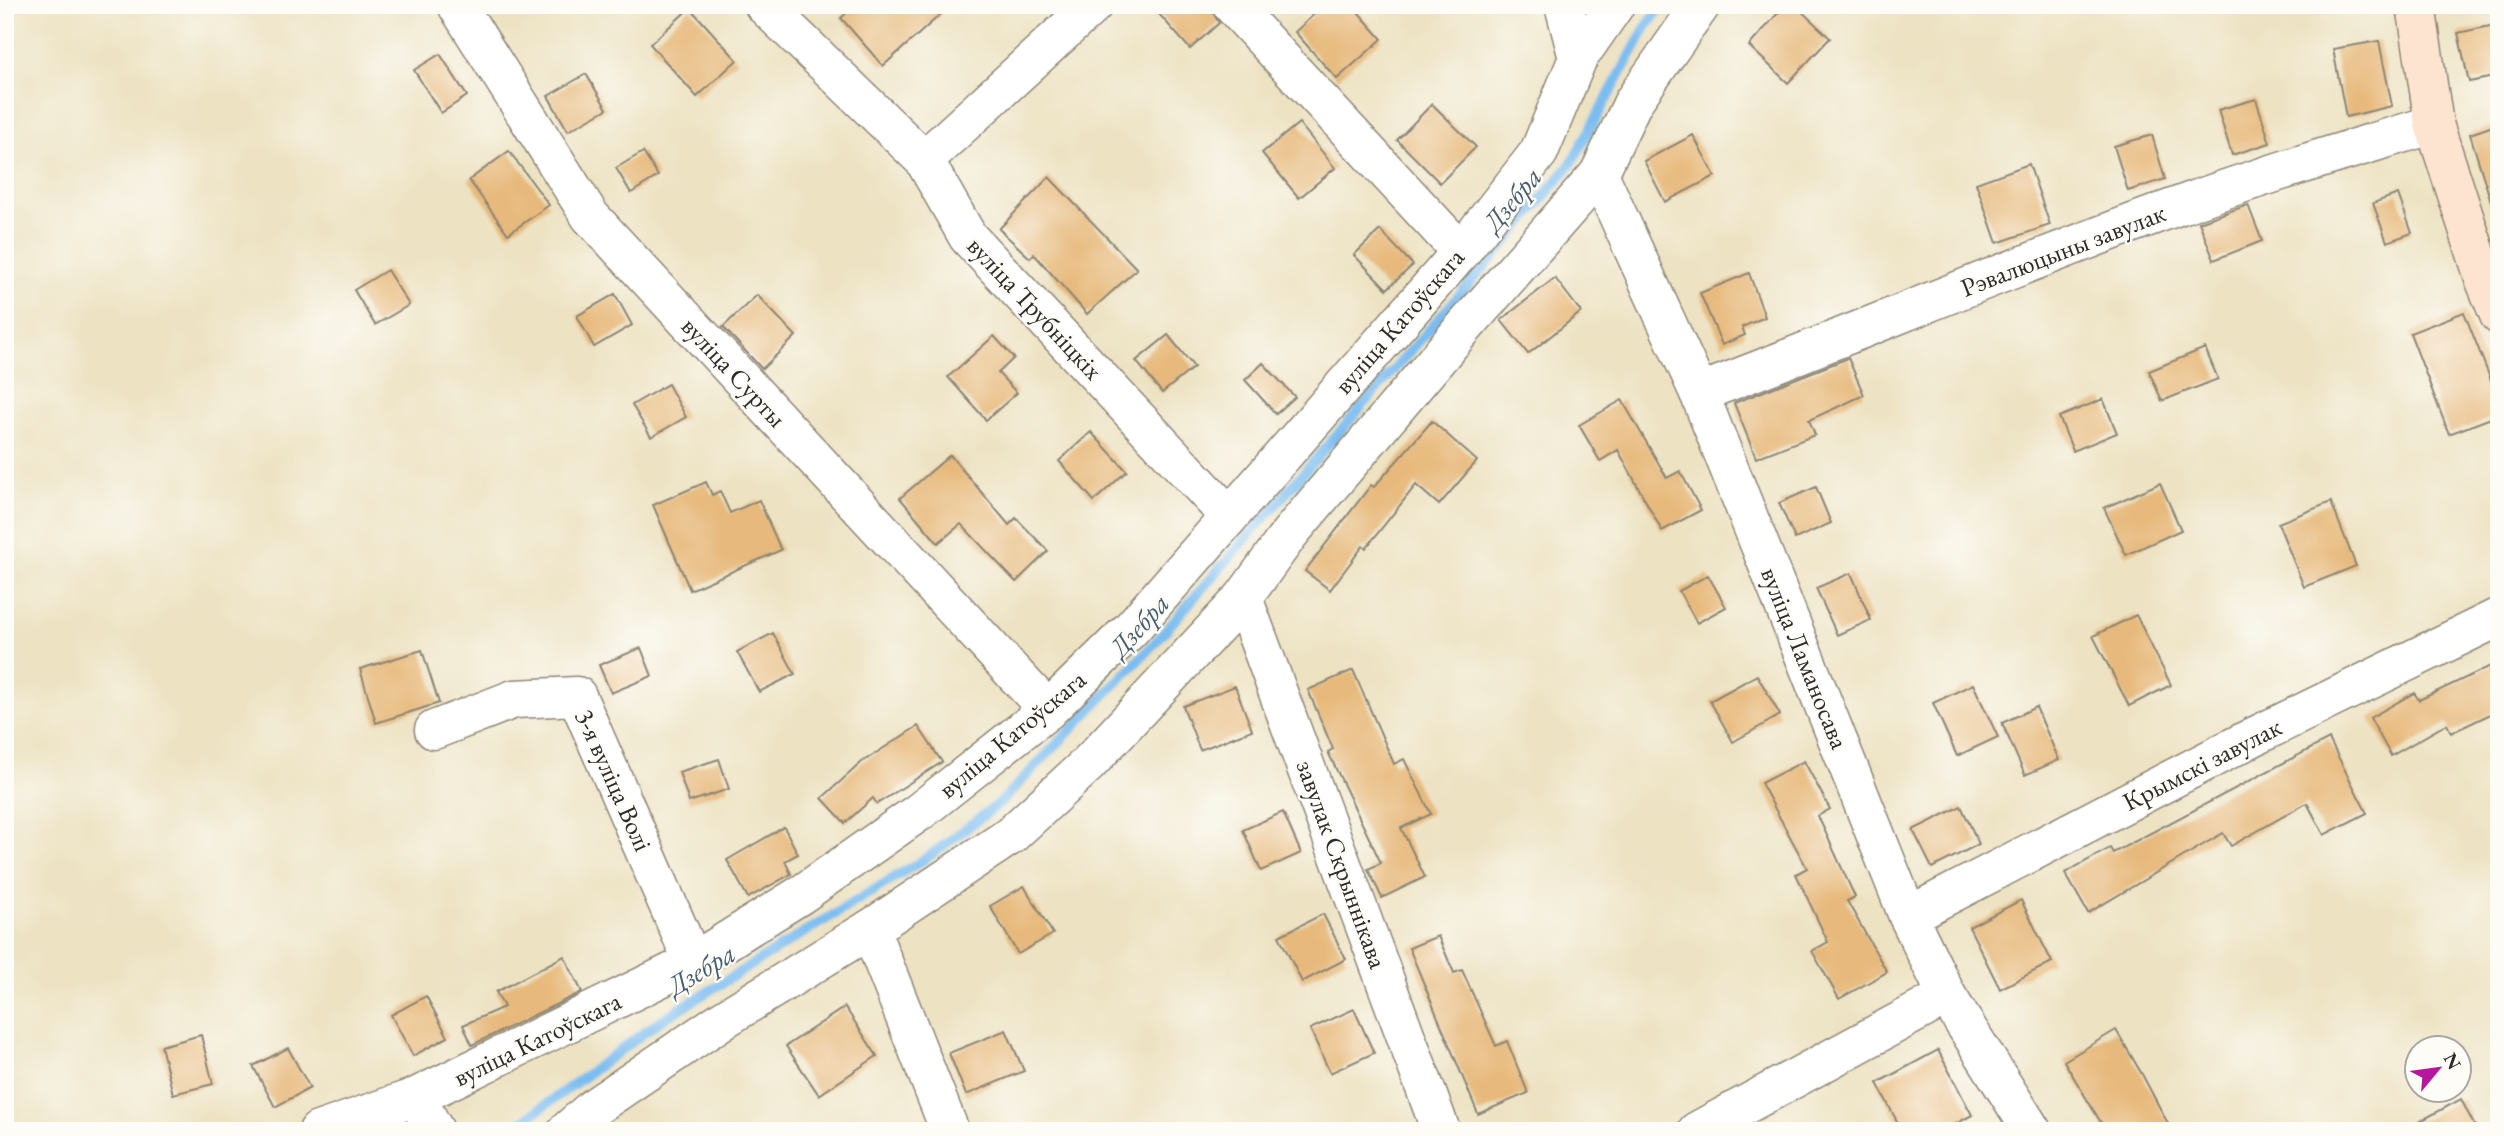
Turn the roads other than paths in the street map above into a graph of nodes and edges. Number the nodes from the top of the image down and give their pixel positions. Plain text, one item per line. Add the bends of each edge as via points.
1 (457, 5) edge
2 (764, 5) edge
3 (1093, 5) edge
4 (1232, 5) edge
5 (1564, 5) edge
6 (1615, 5) edge
7 (1701, 5) edge
8 (2416, 5) edge
9 (1578, 58) junction
10 (2434, 124) junction
11 (924, 160) junction
12 (1599, 174) junction
13 (1461, 253) junction
14 (2499, 315) edge
15 (1699, 393) junction
16 (1228, 515) junction
17 (1243, 598) junction
18 (2499, 617) edge
19 (1048, 710) junction
20 (434, 730) dead end
21 (1908, 916) junction
22 (870, 929) junction
23 (693, 962) junction
24 (1947, 996) junction
25 (416, 1097) junction
26 (318, 1131) edge
27 (435, 1131) edge
28 (567, 1131) edge
29 (950, 1131) edge
30 (1441, 1131) edge
31 (1697, 1131) edge
32 (2032, 1131) edge

1 - 19 street, вуліца Сурты via 590,216
2 - 11 street, вуліца Трубніцкіх
3 - 11 street
4 - 13 street
5 - 9 street
6 - 9 street, вуліца Катоўскага
7 - 12 street, вуліца Катоўскага via 1633,102
8 - 10 street
9 - 13 street, вуліца Катоўскага via 1539,152
10 - 14 street
10 - 15 street, Рэвалюцыны завулак via 2195,200
11 - 16 street, вуліца Трубніцкіх via 968,237
12 - 15 street, вуліца Ламаносава
12 - 17 street, вуліца Катоўскага via 1299,522
13 - 16 street, вуліца Катоўскага
15 - 21 street, вуліца Ламаносава
16 - 19 street, вуліца Катоўскага via 1131,629
17 - 22 street, вуліца Катоўскага via 1088,764 1010,836
17 - 30 street, завулак Скрыннікава
18 - 21 street, Крымскі завулак via 2253,737
19 - 23 street, вуліца Катоўскага via 919,812 802,894
20 - 23 street, 3-я вуліца Волі via 514,699 577,696
21 - 24 street, вуліца Ламаносава
22 - 28 street, вуліца Катоўскага via 724,1019 593,1108
22 - 29 street
23 - 25 street, вуліца Катоўскага
24 - 31 street
24 - 32 street, вуліца Ламаносава
25 - 26 street, вуліца Катоўскага
25 - 27 street

